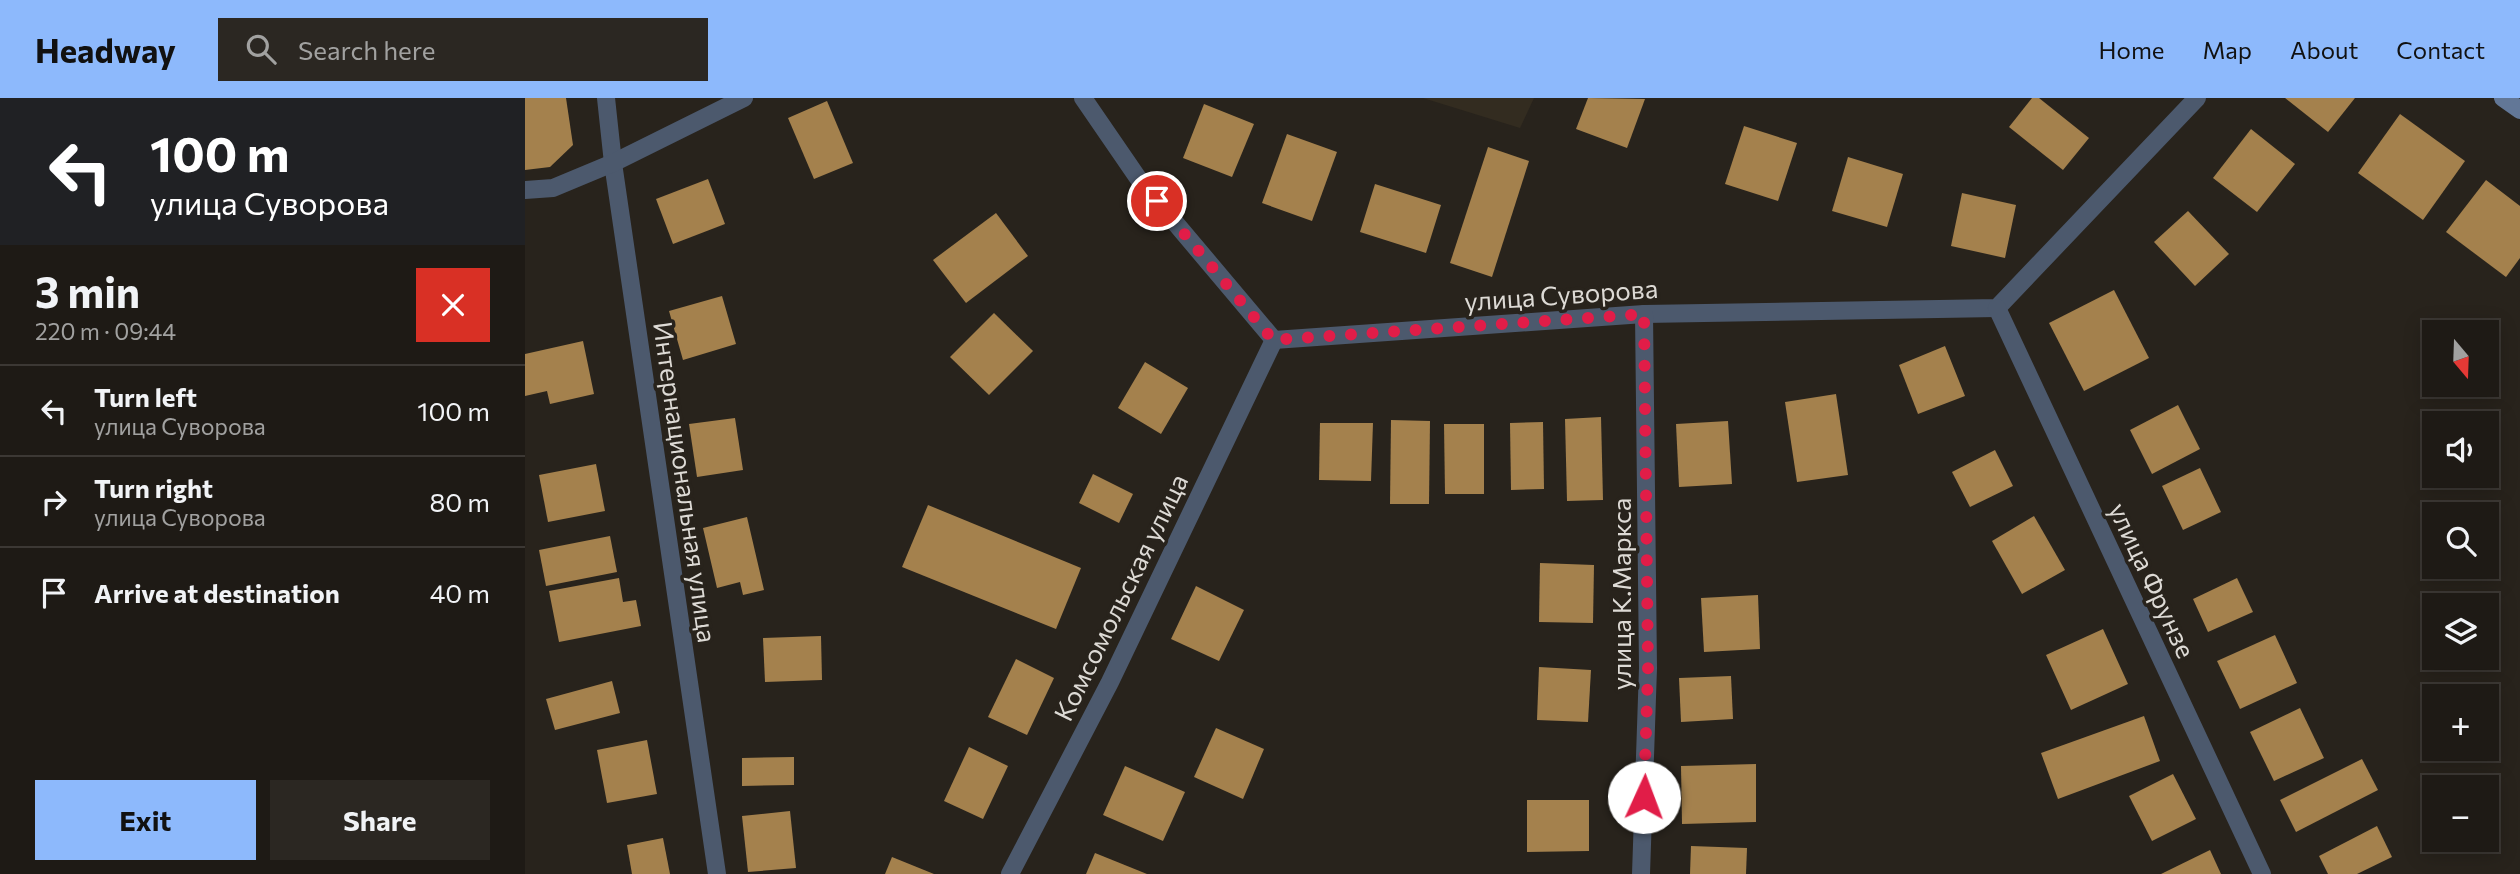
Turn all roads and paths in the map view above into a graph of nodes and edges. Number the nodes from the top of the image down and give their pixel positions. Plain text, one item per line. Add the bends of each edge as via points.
1 (606, 98) edge
2 (744, 98) edge
3 (1083, 98) edge
4 (2197, 98) edge
5 (2503, 98) edge
6 (2520, 110) edge
7 (613, 163) junction
8 (525, 190) edge
9 (1997, 308) junction
10 (1644, 314) junction
11 (1273, 340) junction
12 (717, 874) edge
13 (1010, 874) edge
14 (1641, 874) edge
15 (2262, 874) edge

1 - 7 street, Интернациональная улица
2 - 7 street
3 - 11 street via 1140,181
4 - 9 street
5 - 6 street
7 - 8 street via 553,188
7 - 12 street, Интернациональная улица
9 - 10 street, улица Суворова
9 - 15 street, улица Фрунзе
10 - 11 street, улица Суворова
10 - 14 street, улица К.Маркса via 1648,668
11 - 13 street, Комсомольская улица via 1110,681

